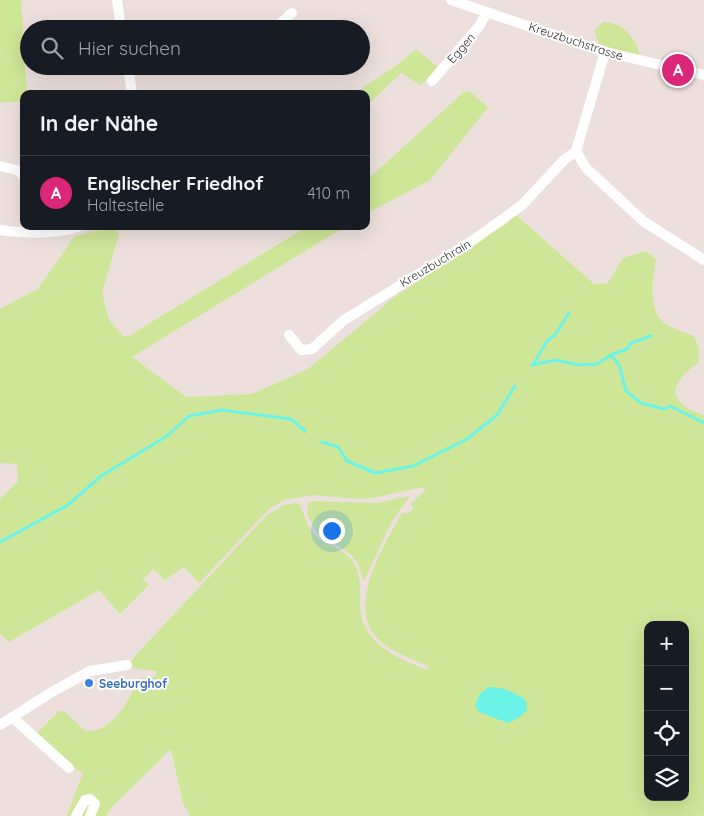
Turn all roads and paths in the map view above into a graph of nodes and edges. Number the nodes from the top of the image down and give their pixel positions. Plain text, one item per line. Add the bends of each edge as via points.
1 (117, 0) edge
2 (451, 0) edge
3 (487, 12) junction
4 (292, 13) dead end
5 (120, 20) edge
6 (284, 20) edge
7 (605, 52) junction
8 (129, 75) edge
9 (704, 75) edge
10 (432, 81) dead end
11 (131, 90) edge
12 (576, 151) junction
13 (0, 166) edge
14 (20, 173) edge
15 (0, 230) edge
16 (44, 230) edge
17 (704, 260) edge
18 (288, 335) dead end
19 (127, 664) dead end
20 (13, 718) junction
21 (0, 725) edge
22 (69, 768) dead end
23 (76, 816) edge
24 (90, 816) edge

1 - 5 street
2 - 3 street, Kreuzbuchstrasse
3 - 7 street, Kreuzbuchstrasse
3 - 10 street, Eggen via 480,25
4 - 6 street
7 - 9 street, Kreuzbuchstrasse
7 - 12 street
8 - 11 street
12 - 17 street via 586,168 643,221
12 - 18 street, Kreuzbuchrain via 522,205 472,241 344,320 312,349 302,350
13 - 14 street
15 - 16 street via 25,233
19 - 20 street via 90,671
20 - 21 street
20 - 22 street
23 - 24 street via 85,800 90,798 94,804

